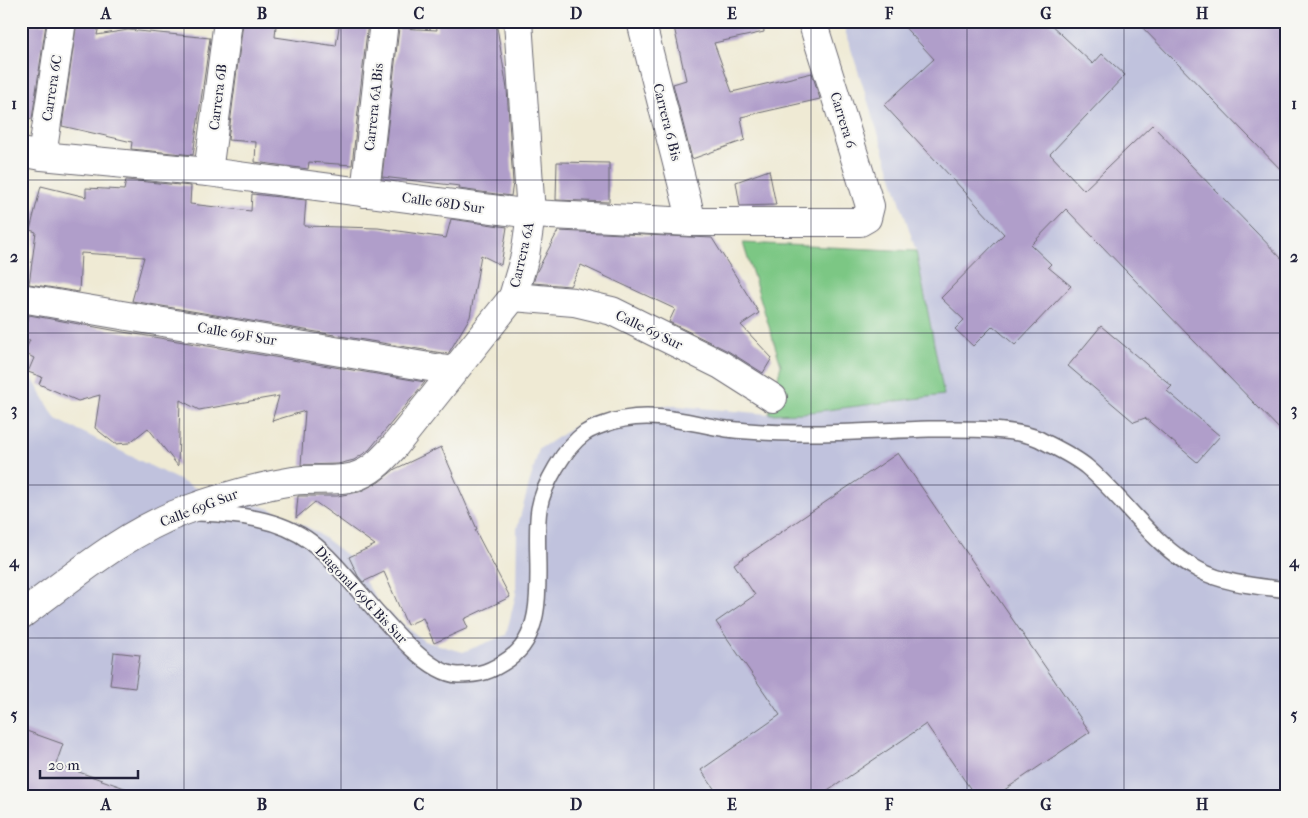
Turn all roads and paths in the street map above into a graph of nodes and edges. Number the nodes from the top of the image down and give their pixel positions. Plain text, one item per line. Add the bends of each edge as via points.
1 (62, 21) edge
2 (228, 21) edge
3 (384, 21) edge
4 (518, 21) edge
5 (641, 21) edge
6 (812, 21) edge
7 (32, 154) edge
8 (208, 172) junction
9 (365, 193) junction
10 (531, 214) junction
11 (867, 218) joint
12 (692, 222) junction
13 (513, 297) junction
14 (21, 298) edge
15 (453, 371) junction
16 (773, 398) dead end
17 (373, 469) joint
18 (182, 512) junction
19 (1287, 590) edge
20 (21, 615) edge

1 - 7 street, Carrera 6C
2 - 8 street, Carrera 6B
3 - 9 street, Carrera 6A Bis
4 - 10 street, Carrera 6A
5 - 12 street, Carrera 6 Bis
6 - 11 street, Carrera 6 via 870,206
7 - 8 street, Calle 68D Sur
8 - 9 street, Calle 68D Sur
9 - 10 street, Calle 68D Sur
10 - 12 street, Calle 68D Sur
10 - 13 street, Carrera 6A via 525,256
11 - 12 street, Calle 68D Sur via 860,222
13 - 15 street, Carrera 6A
13 - 16 street, Calle 69 Sur via 574,302 612,312 721,365
14 - 15 street, Calle 69F Sur
15 - 17 street, Carrera 6A
17 - 18 street, Calle 69G Sur via 353,477 294,481 248,490
18 - 19 lane, Diagonal 69G Bis Sur via 222,514 270,522 310,541 357,587 422,660 453,675 489,673 520,651 536,617 539,507 555,466 585,432 625,419 667,418 728,429 784,432 980,428 1035,437 1085,465 1170,548 1200,571 1240,583
18 - 20 street, Calle 69G Sur via 104,555

